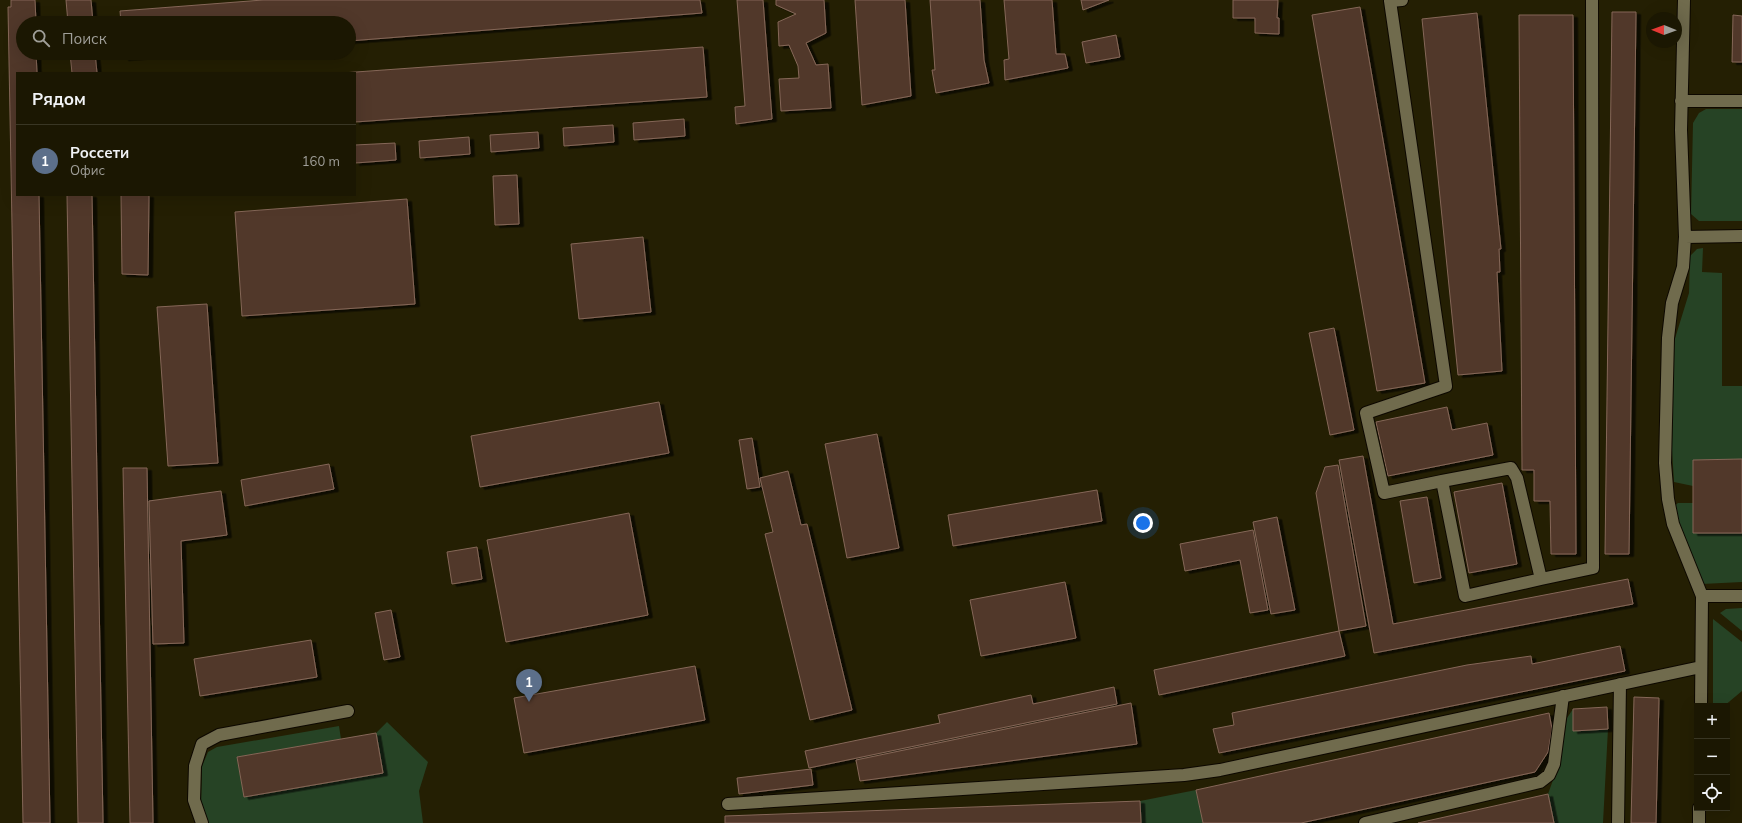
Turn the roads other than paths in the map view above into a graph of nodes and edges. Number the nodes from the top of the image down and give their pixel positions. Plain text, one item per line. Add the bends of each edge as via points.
1 (1402, 0) edge
2 (1592, 0) edge
3 (1684, 0) edge
4 (1682, 101) junction
5 (1742, 101) edge
6 (1742, 236) edge
7 (1685, 237) junction
8 (1442, 481) junction
9 (1541, 579) junction
10 (1702, 596) junction
11 (1742, 596) edge
12 (1701, 667) junction
13 (1620, 684) junction
14 (1563, 696) junction
15 (1700, 703) edge
16 (348, 711) dead end
17 (728, 804) dead end
18 (1699, 811) edge
19 (202, 823) edge
20 (1364, 823) edge
21 (1618, 823) edge
22 (1699, 823) edge

1 - 8 lane via 1390,1 1446,386 1366,413 1384,493
2 - 9 lane via 1593,568
3 - 4 lane
4 - 5 lane
4 - 7 lane
6 - 7 lane
7 - 10 lane via 1682,267 1672,303 1668,338 1665,463 1673,524
8 - 9 lane via 1512,468 1517,478
8 - 9 lane via 1465,596
10 - 11 lane
10 - 12 lane
12 - 13 lane
12 - 15 lane
13 - 14 lane
13 - 21 lane
14 - 17 lane via 1220,770 1191,774
14 - 20 lane via 1554,764 1549,775 1540,782
16 - 19 lane via 219,735 202,744 195,766 194,800
18 - 22 lane

